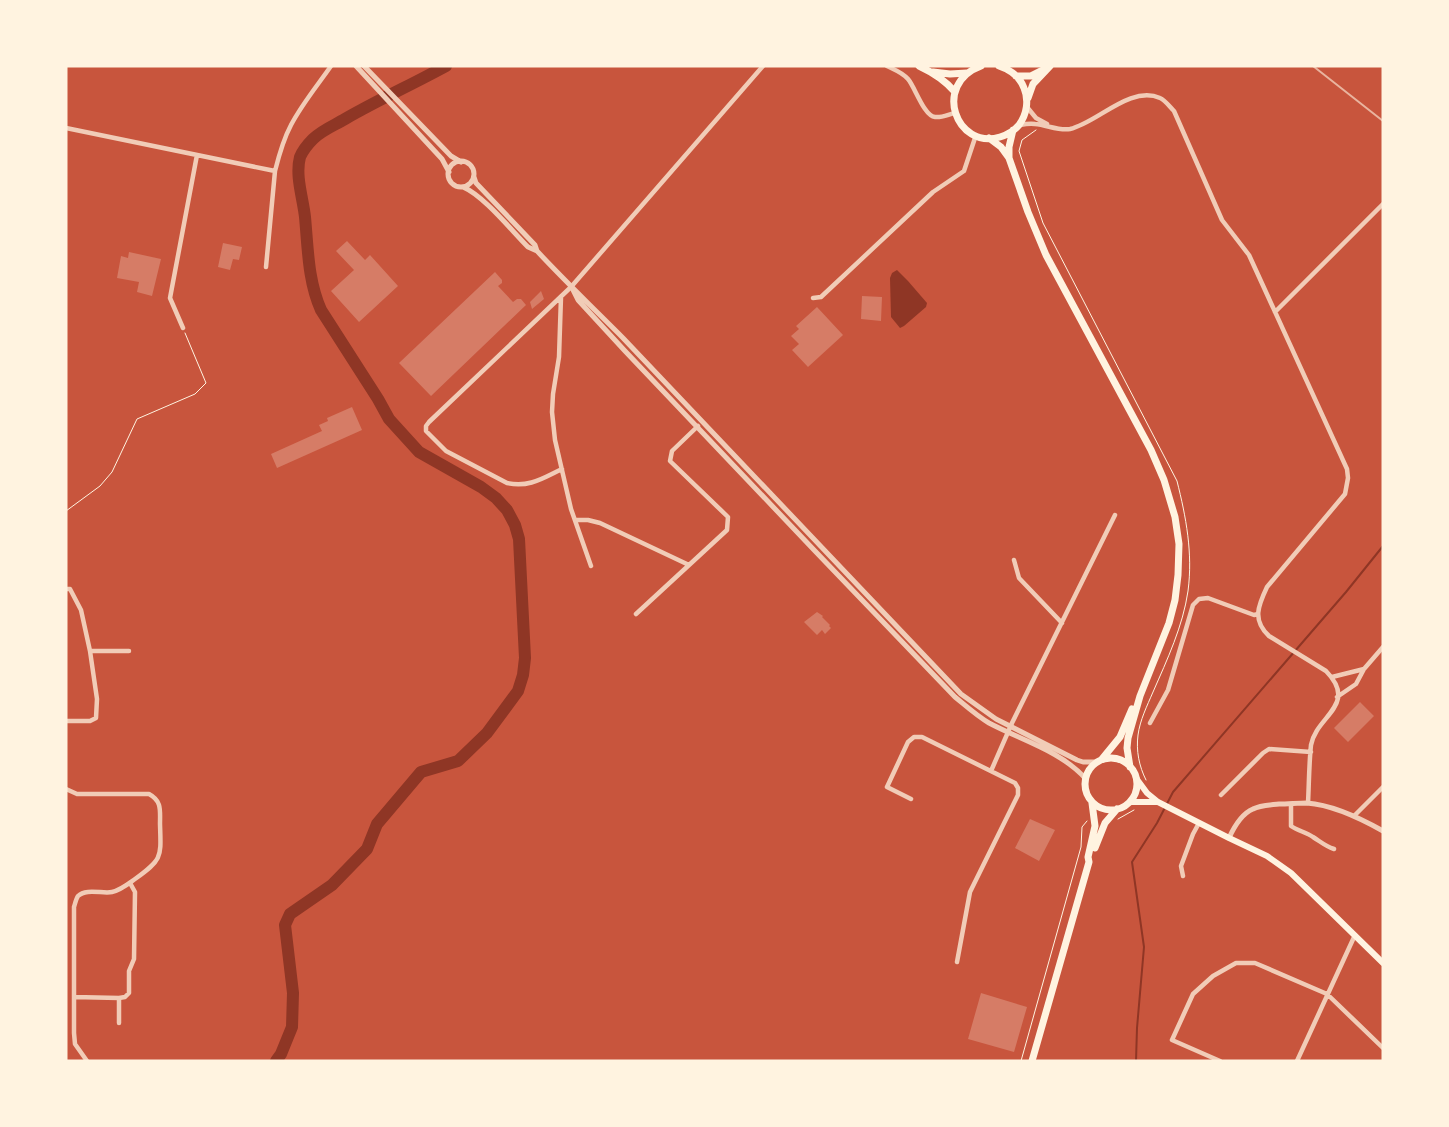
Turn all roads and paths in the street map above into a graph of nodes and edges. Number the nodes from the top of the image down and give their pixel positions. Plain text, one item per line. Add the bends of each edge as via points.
1 (331, 66) edge
2 (356, 66) edge
3 (364, 66) edge
4 (763, 66) edge
5 (887, 66) edge
6 (919, 66) edge
7 (981, 66) edge
8 (999, 66) edge
9 (1050, 67) edge
10 (933, 72) junction
11 (967, 73) junction
12 (1016, 76) junction
13 (380, 89) junction
14 (955, 92) junction
15 (1027, 104) junction
16 (955, 113) junction
17 (1038, 124) junction
18 (66, 128) edge
19 (1016, 128) junction
20 (1055, 128) junction
21 (976, 135) junction
22 (989, 138) junction
23 (197, 154) junction
24 (1009, 158) junction
25 (461, 162) junction
26 (275, 171) junction
27 (449, 172) junction
28 (474, 177) junction
29 (463, 187) junction
30 (1383, 204) edge
31 (537, 251) junction
32 (266, 267) dead end
33 (571, 287) junction
34 (561, 297) junction
35 (813, 298) dead end
36 (1275, 312) junction
37 (183, 328) joint
38 (698, 426) junction
39 (562, 470) junction
40 (66, 511) edge
41 (1115, 515) dead end
42 (575, 520) junction
43 (1014, 560) dead end
44 (689, 565) junction
45 (591, 566) dead end
46 (66, 589) edge
47 (636, 614) dead end
48 (1258, 614) junction
49 (1062, 623) junction
50 (1383, 647) edge
51 (90, 651) junction
52 (129, 651) dead end
53 (1364, 669) junction
54 (1332, 677) junction
55 (1140, 696) junction
56 (1338, 697) junction
57 (66, 721) edge
58 (1150, 724) dead end
59 (1009, 729) junction
60 (1311, 752) junction
61 (1100, 761) junction
62 (1130, 766) junction
63 (990, 771) junction
64 (1136, 778) junction
65 (1086, 779) junction
66 (1383, 787) edge
67 (66, 789) edge
68 (1147, 793) junction
69 (1221, 795) dead end
70 (911, 799) dead end
71 (1141, 801) junction
72 (1130, 802) junction
73 (1158, 802) junction
74 (1092, 803) junction
75 (1308, 803) junction
76 (1291, 804) junction
77 (1117, 809) junction
78 (1354, 816) junction
79 (1095, 820) junction
80 (1117, 820) dead end
81 (1199, 823) junction
82 (1383, 831) edge
83 (1228, 838) junction
84 (1334, 848) dead end
85 (1089, 862) junction
86 (1182, 876) dead end
87 (130, 883) junction
88 (1355, 935) junction
89 (957, 962) dead end
90 (1383, 963) edge
91 (1327, 994) junction
92 (74, 997) junction
93 (119, 998) junction
94 (119, 1023) dead end
95 (66, 1033) edge
96 (74, 1033) junction
97 (1383, 1048) edge
98 (87, 1061) edge
99 (1021, 1061) edge
100 (1032, 1061) edge
101 (1220, 1061) edge
102 (1297, 1061) edge

1 - 26 street via 290,127
2 - 13 street
3 - 13 street
4 - 33 street
5 - 16 street via 906,77 931,115 941,117
6 - 10 main road
7 - 11 main road
8 - 12 main road
9 - 12 main road via 1031,76
9 - 15 main road via 1033,84
10 - 11 main road
10 - 14 main road
11 - 14 main road
12 - 15 main road via 1024,87
13 - 25 street
13 - 27 street via 442,159
14 - 16 main road
15 - 19 main road
15 - 20 street via 1036,118
16 - 21 main road via 967,130
17 - 19 street
17 - 20 street
17 - 68 path via 1036,130 1022,140 1019,149 1043,223 1177,481 1185,513 1190,546 1185,605 1168,657 1141,721 1138,737 1139,761 1151,786
18 - 23 street
19 - 22 main road via 1002,136
19 - 24 main road
20 - 36 street via 1073,128 1128,99 1160,98 1174,111 1222,220 1249,255
21 - 22 main road
21 - 35 street via 964,171 933,192 821,297
22 - 24 main road via 1002,147
23 - 26 street
23 - 37 street via 170,298
24 - 55 main road via 1046,255 1150,450 1173,510 1179,559 1175,600
25 - 27 street via 453,164
25 - 28 street via 472,167
26 - 32 street
27 - 29 street via 452,183
28 - 29 street
28 - 31 street
29 - 31 street via 472,191 528,247
30 - 36 street
31 - 33 street
33 - 34 street
33 - 38 street via 578,300
33 - 59 street via 961,694
34 - 39 street via 559,357 552,412
34 - 39 street via 429,422 426,431 446,451 507,482 531,484
36 - 48 street via 1347,469 1348,478 1345,494 1267,587 1259,602
37 - 40 path via 206,383 195,394 137,419 112,472 100,486
38 - 44 street via 672,451 670,461 728,517 727,530
38 - 59 street via 942,684 989,723
39 - 42 street
41 - 49 street
42 - 44 street via 600,523
42 - 45 street
43 - 49 street via 1019,578
44 - 47 street
46 - 51 street via 70,589 81,610
48 - 54 street via 1262,629 1269,636
48 - 58 street via 1208,598 1199,599 1193,605 1168,690
49 - 59 street
50 - 53 street
51 - 52 street
51 - 57 street via 97,699 96,718
53 - 54 street
53 - 56 street via 1356,684
54 - 56 street
55 - 61 main road via 1120,736
55 - 62 main road via 1128,738
56 - 60 street via 1336,707 1311,743
59 - 61 street via 1083,762
59 - 63 street
59 - 65 street via 1073,765
60 - 69 street via 1269,749
60 - 75 street
61 - 62 main road via 1116,759
61 - 65 main road via 1088,772
62 - 64 main road
63 - 70 street via 914,737 908,742 886,787
63 - 89 street via 1015,783 1018,795 970,892
64 - 68 main road
64 - 72 main road via 1136,791
65 - 74 main road via 1085,786
66 - 78 street
67 - 87 street via 77,794 149,794 156,798 160,808 159,858
68 - 73 main road
71 - 72 main road
71 - 73 main road
71 - 80 path
72 - 77 main road
73 - 81 main road
74 - 77 main road via 1109,810
74 - 79 main road
75 - 76 street
75 - 78 street
76 - 83 street via 1253,808 1237,823
76 - 84 street via 1292,826
77 - 85 main road via 1105,823
78 - 82 street
79 - 85 main road
79 - 99 path via 1087,820 1082,827 1081,847
81 - 83 main road
81 - 86 street via 1180,866
83 - 88 main road via 1267,856 1291,873
85 - 100 main road
87 - 92 street via 111,893 86,893 78,897 74,907
87 - 93 street via 135,892 134,960 129,971 129,992
88 - 90 main road
88 - 91 street
91 - 97 street
91 - 101 street via 1255,963 1236,963 1214,976 1192,994 1172,1040
91 - 102 street
92 - 93 street
92 - 96 street
93 - 94 street
95 - 96 street
96 - 98 street via 75,1044

